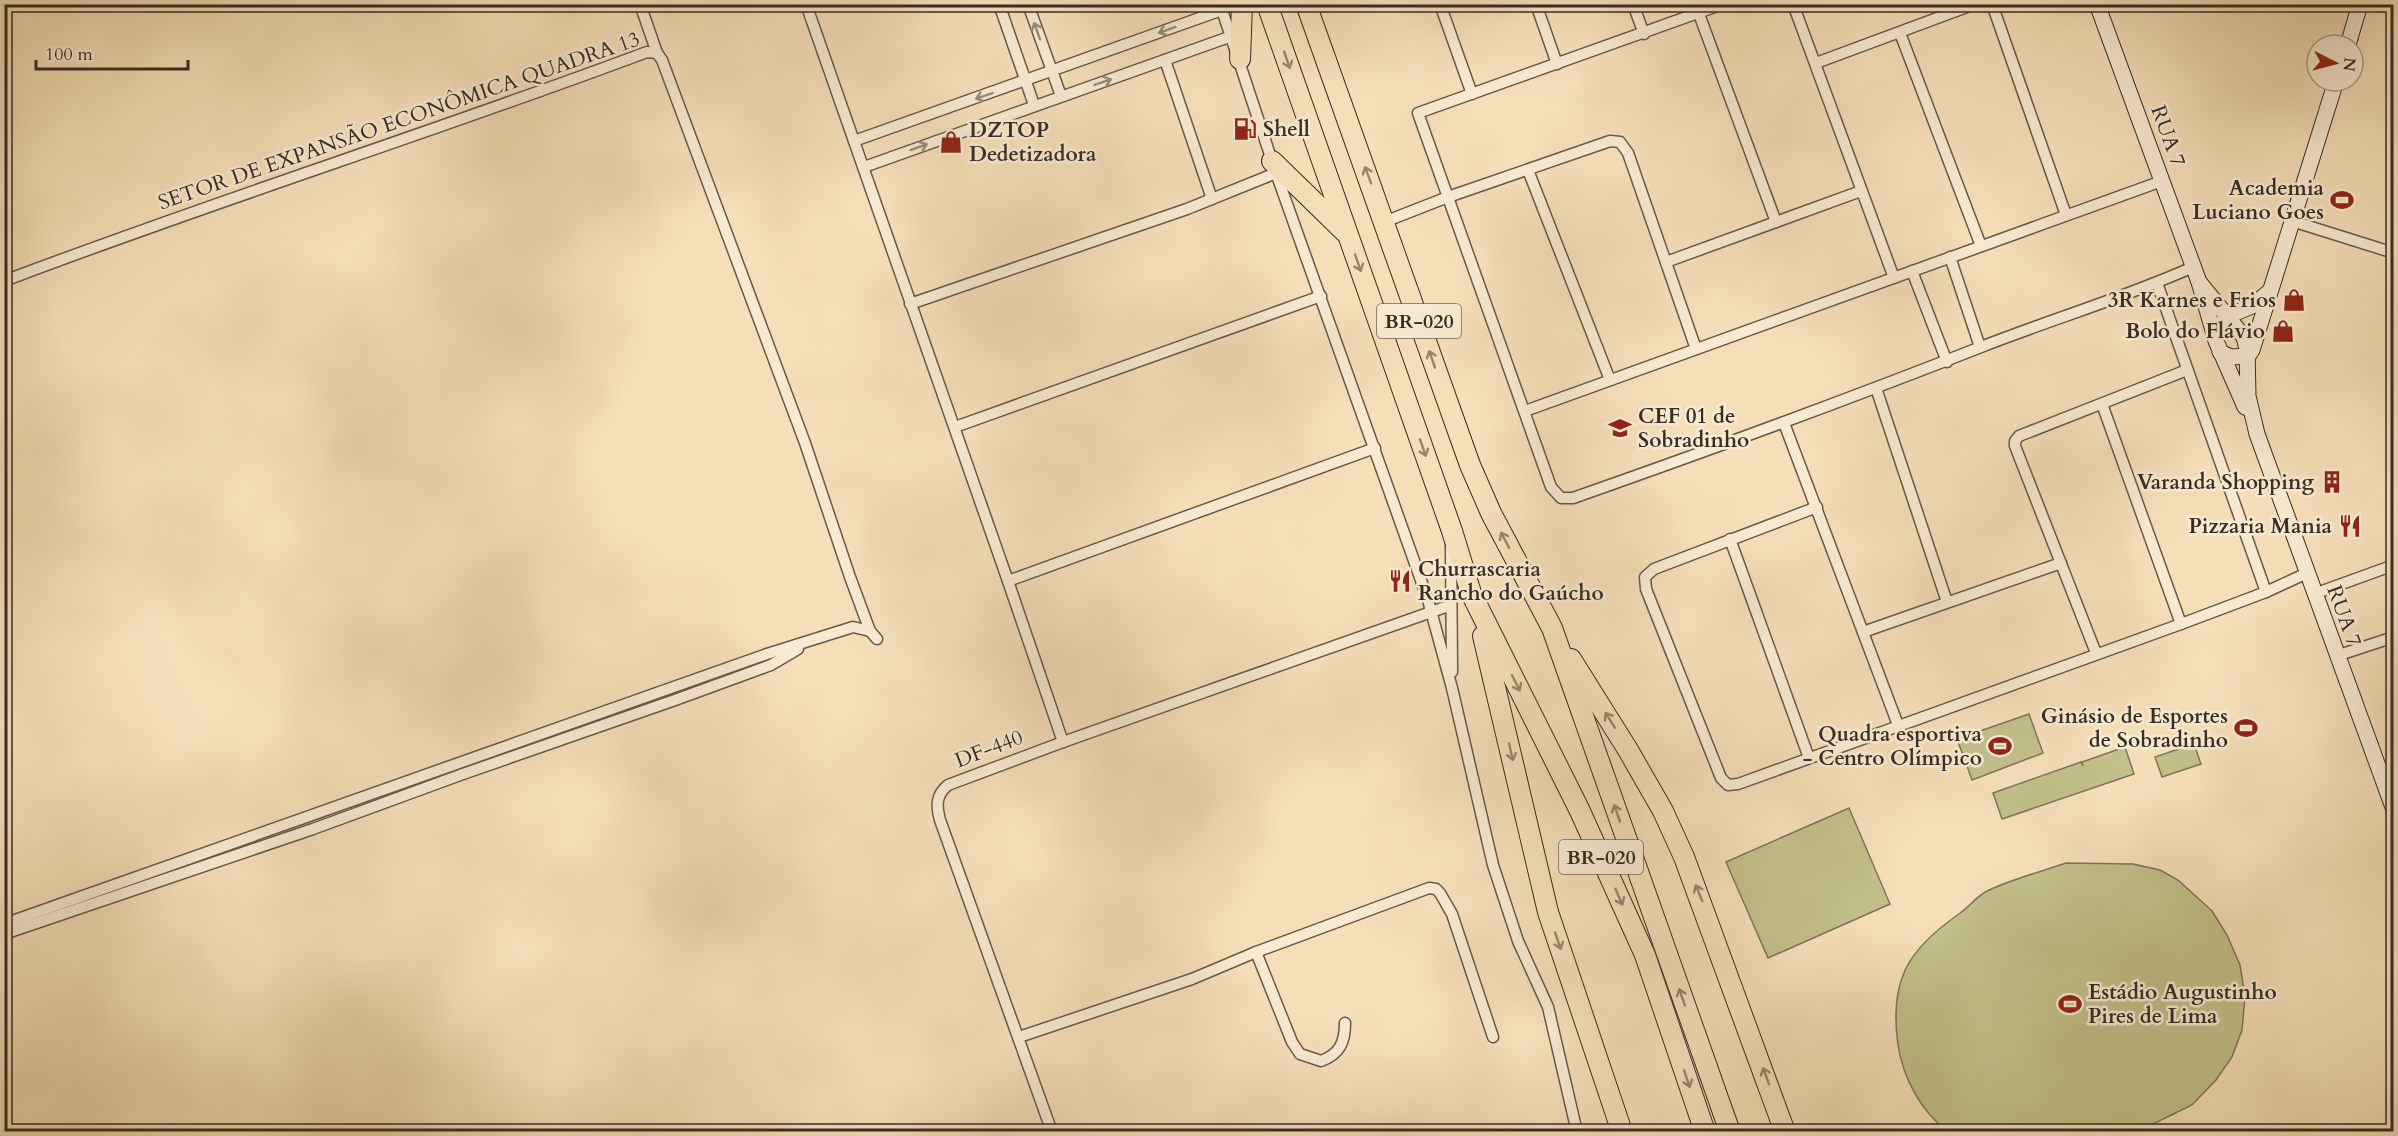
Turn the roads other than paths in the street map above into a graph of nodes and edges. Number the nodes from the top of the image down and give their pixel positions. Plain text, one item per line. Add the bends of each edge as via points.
1 (640, 4) edge
2 (806, 4) edge
3 (999, 4) edge
4 (1028, 4) edge
5 (1242, 4) edge
6 (1267, 4) edge
7 (1306, 4) edge
8 (1440, 4) edge
9 (1536, 4) edge
10 (1633, 4) edge
11 (1723, 4) edge
12 (1793, 4) edge
13 (1975, 4) edge
14 (1992, 4) edge
15 (2097, 4) edge
16 (2361, 4) edge
17 (1221, 7) edge
18 (1699, 14) junction
19 (1900, 33) junction
20 (2352, 33) edge
21 (1644, 34) junction
22 (1232, 36) junction
23 (657, 53) junction
24 (1240, 59) junction
25 (1165, 60) junction
26 (1816, 63) junction
27 (1557, 64) junction
28 (1052, 72) junction
29 (1026, 81) junction
30 (2332, 93) edge
31 (1472, 94) junction
32 (1061, 96) junction
33 (1034, 105) junction
34 (854, 141) junction
35 (864, 167) junction
36 (1274, 167) junction
37 (1528, 170) junction
38 (2162, 181) junction
39 (1861, 191) junction
40 (1448, 197) junction
41 (1212, 199) junction
42 (2066, 215) junction
43 (2292, 220) junction
44 (1384, 222) junction
45 (1776, 222) junction
46 (1349, 236) junction
47 (1982, 246) junction
48 (2394, 253) edge
49 (1950, 257) junction
50 (1666, 262) junction
51 (2193, 267) junction
52 (1912, 271) junction
53 (1894, 278) junction
54 (4, 280) edge
55 (2199, 282) junction
56 (2157, 283) junction
57 (2270, 291) junction
58 (1321, 296) junction
59 (910, 304) junction
60 (2228, 316) junction
61 (2218, 346) junction
62 (1980, 347) junction
63 (1696, 349) junction
64 (2248, 356) junction
65 (1947, 362) junction
66 (2187, 370) junction
67 (1610, 380) junction
68 (1876, 388) junction
69 (2102, 404) junction
70 (1524, 411) junction
71 (1784, 423) junction
72 (955, 427) junction
73 (2257, 434) junction
74 (1375, 448) junction
75 (1817, 507) junction
76 (1452, 531) junction
77 (1730, 539) junction
78 (2061, 563) junction
79 (2394, 565) edge
80 (2307, 573) junction
81 (1008, 581) junction
82 (2266, 592) junction
83 (1471, 593) junction
84 (2314, 594) junction
85 (1947, 602) junction
86 (1451, 605) junction
87 (1431, 612) junction
88 (2181, 624) junction
89 (1552, 628) junction
90 (1863, 633) junction
91 (2394, 637) edge
92 (808, 642) junction
93 (2096, 653) junction
94 (2336, 656) junction
95 (1452, 688) junction
96 (1898, 725) junction
97 (1063, 742) junction
98 (1809, 758) junction
99 (2394, 810) edge
100 (4, 924) edge
101 (4, 934) edge
102 (1256, 952) junction
103 (1345, 1023) dead end
104 (1019, 1036) junction
105 (1493, 1037) dead end
106 (1784, 1126) edge
107 (2394, 1130) edge
108 (1052, 1131) edge
109 (1577, 1131) edge
110 (1622, 1131) edge
111 (1705, 1131) edge
112 (1730, 1131) edge
113 (2389, 1131) edge

1 - 23 street
2 - 34 street
3 - 29 street
28 -> 4 street
5 - 24 highway
6 -> 46 highway, BR-020
44 -> 7 highway, BR-020
8 - 31 street
9 - 27 street
10 - 21 street
11 - 18 street
12 - 26 street
13 - 19 street
14 - 42 street
15 - 38 main road, RUA 7
16 - 20 main road
17 - 22 street
17 -> 28 street
18 - 21 street
18 - 45 street
19 - 26 street
19 - 47 street
21 - 27 street
22 - 24 street
22 - 25 street
23 - 54 street, SETOR DE EXPANSÃO ECONÔMICA QUADRA 13 via 647,52
23 - 92 street, SETOR DE EXPANSÃO ECONÔMICA QUADRA 13 via 740,268 873,635 853,627
24 - 36 street
32 -> 25 street
25 - 41 street
26 - 39 street
27 - 31 street
28 - 29 street
28 - 32 street
29 - 33 street
29 -> 34 street
30 - 43 main road
31 - 40 street via 1418,113
32 - 33 street
35 -> 33 street
34 - 35 street
35 - 59 street
36 - 41 street
36 - 46 highway
36 - 58 street
37 - 40 street
37 - 50 street via 1610,141 1620,142 1628,153
37 - 67 street
38 - 42 street
38 - 51 main road, RUA 7
39 - 45 street
39 - 53 street
40 - 44 street
40 - 70 street
41 - 59 street
42 - 47 street
43 - 48 street
43 - 57 main road
89 -> 44 highway, BR-020 via 1470,465
45 - 50 street
46 -> 76 highway, BR-020
47 - 49 street
49 - 52 street
49 - 62 street
50 - 63 street
51 - 55 main road, RUA 7
51 - 56 street
52 - 53 street
52 - 65 street
53 - 63 street
55 - 60 main road, RUA 7
55 - 61 main road, RUA 7
56 - 62 street
56 - 66 street
57 - 60 main road via 2252,306
57 - 64 main road
58 - 72 street
58 - 74 street
59 - 72 street
60 - 61 main road via 2220,326
60 - 64 main road, RUA 7 via 2244,337
61 - 64 main road via 2231,357
61 - 73 main road, RUA 7
62 - 65 street
63 - 67 street
64 - 73 main road, RUA 7 via 2248,396
65 - 68 street
66 - 69 street
66 - 82 street
67 - 70 street
68 - 71 street
68 - 85 street
69 - 78 street via 2019,436 2015,441
69 - 88 street
70 - 71 street via 1551,487 1561,498 1573,498
71 - 75 street
72 - 81 street
73 - 80 main road, RUA 7
74 - 81 street
74 - 87 street
75 - 77 street
75 - 90 street
76 - 83 highway, BR-020
76 - 86 street
77 - 98 street
77 - 98 street via 1654,569 1645,578 1646,589 1721,778 1728,785 1738,784
78 - 85 street
78 - 93 street
79 - 84 street
80 - 82 street
80 - 84 main road, RUA 7
81 - 97 street
82 - 88 street
83 -> 110 highway, BR-020 via 1548,912
83 -> 111 highway, BR-020 via 1579,809 1645,955
84 - 94 main road, RUA 7
85 - 90 street
86 - 87 street, DF-440
86 - 95 street
87 - 95 street
87 - 97 street, DF-440
88 - 93 street
106 -> 89 highway, BR-020 via 1708,918 1663,812
112 -> 89 highway, BR-020
90 - 96 street
91 - 94 street
92 - 100 street
92 - 101 street via 771,665 675,700
93 - 96 street
94 - 99 main road, RUA 7
95 - 109 street via 1493,864 1518,941 1548,1007
96 - 98 street
97 - 104 street, DF-440 via 948,785 937,802 940,820
102 - 103 street via 1300,1054 1321,1061 1331,1057 1345,1038
102 - 104 street via 1192,979
102 - 105 street via 1421,890 1436,889 1452,914
104 - 108 street
107 - 113 main road

